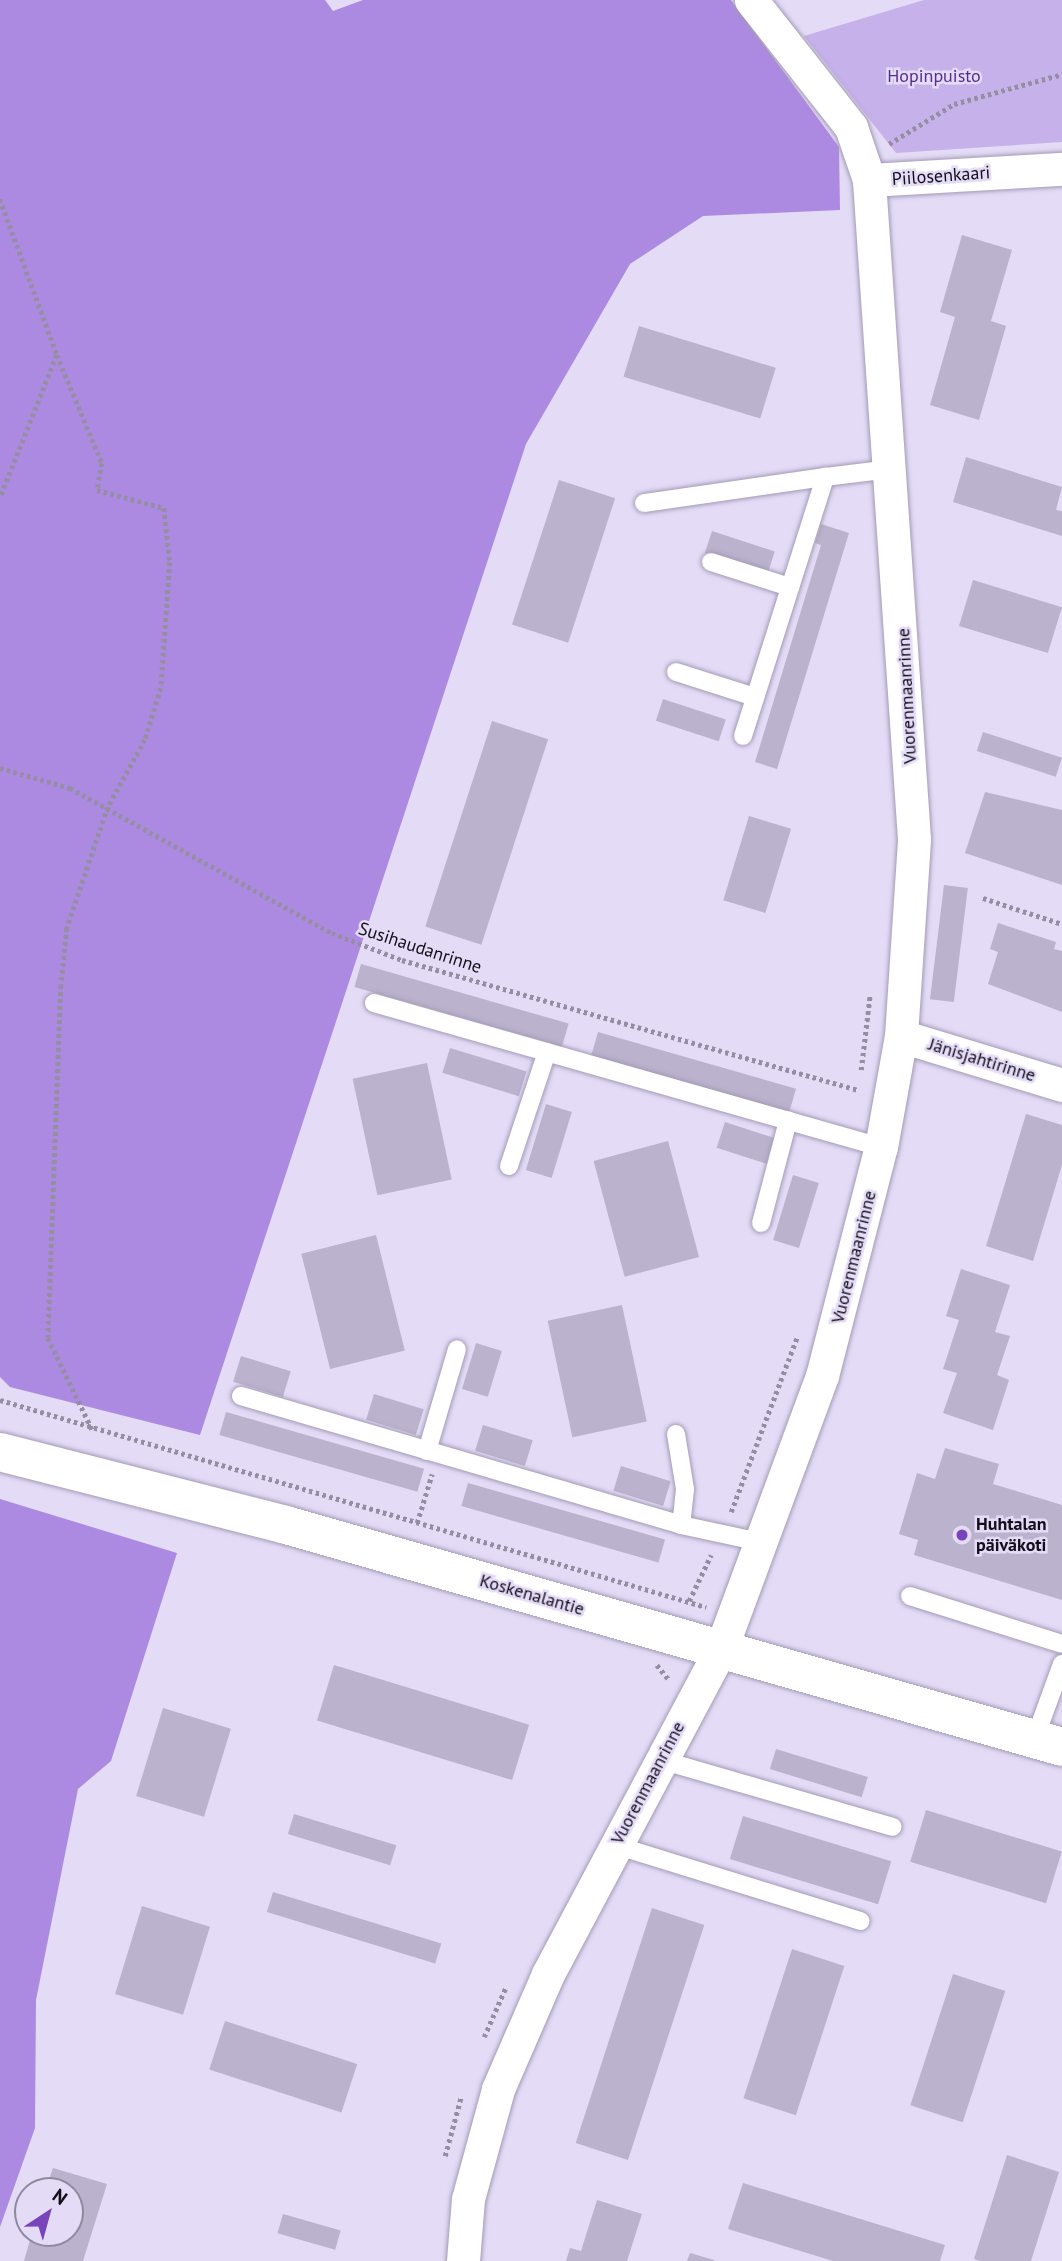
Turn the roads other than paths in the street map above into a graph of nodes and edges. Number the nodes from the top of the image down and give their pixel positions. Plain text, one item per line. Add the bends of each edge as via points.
1 (751, 0) edge
2 (1062, 169) edge
3 (867, 170) junction
4 (890, 469) junction
5 (825, 477) junction
6 (643, 503) dead end
7 (711, 562) dead end
8 (790, 587) junction
9 (676, 672) dead end
10 (755, 697) junction
11 (743, 736) dead end
12 (374, 1003) dead end
13 (901, 1036) junction
14 (547, 1052) junction
15 (1062, 1085) edge
16 (788, 1121) junction
17 (881, 1147) junction
18 (509, 1166) dead end
19 (761, 1223) dead end
20 (457, 1349) dead end
21 (241, 1396) dead end
22 (676, 1434) dead end
23 (0, 1452) edge
24 (433, 1452) junction
25 (681, 1525) junction
26 (760, 1542) junction
27 (910, 1596) dead end
28 (727, 1632) junction
29 (1062, 1644) edge
30 (1062, 1664) edge
31 (1048, 1743) edge
32 (661, 1760) junction
33 (893, 1827) dead end
34 (615, 1845) junction
35 (860, 1922) dead end
36 (463, 2261) edge

1 - 3 street via 851,127
2 - 3 street, Piilosenkaari
3 - 4 street, Vuorenmaanrinne
4 - 5 lane
4 - 13 street, Vuorenmaanrinne via 914,839
5 - 6 lane
5 - 8 lane
7 - 8 lane
8 - 10 lane
9 - 10 lane
10 - 11 lane
12 - 14 lane
13 - 15 street, Jänisjahtirinne
13 - 17 street, Vuorenmaanrinne
14 - 16 lane
14 - 18 lane
16 - 17 lane
16 - 19 lane
17 - 26 street, Vuorenmaanrinne via 822,1376
20 - 24 lane
21 - 24 lane
22 - 25 lane via 685,1489
23 - 28 street, Koskenalantie
24 - 25 lane
25 - 26 lane
26 - 28 street, Vuorenmaanrinne
27 - 29 lane
28 - 31 street, Koskenalantie
28 - 32 street, Vuorenmaanrinne
30 - 31 lane
32 - 33 lane
32 - 34 street, Vuorenmaanrinne
34 - 35 lane
34 - 36 street, Vuorenmaanrinne via 498,2089 468,2199

